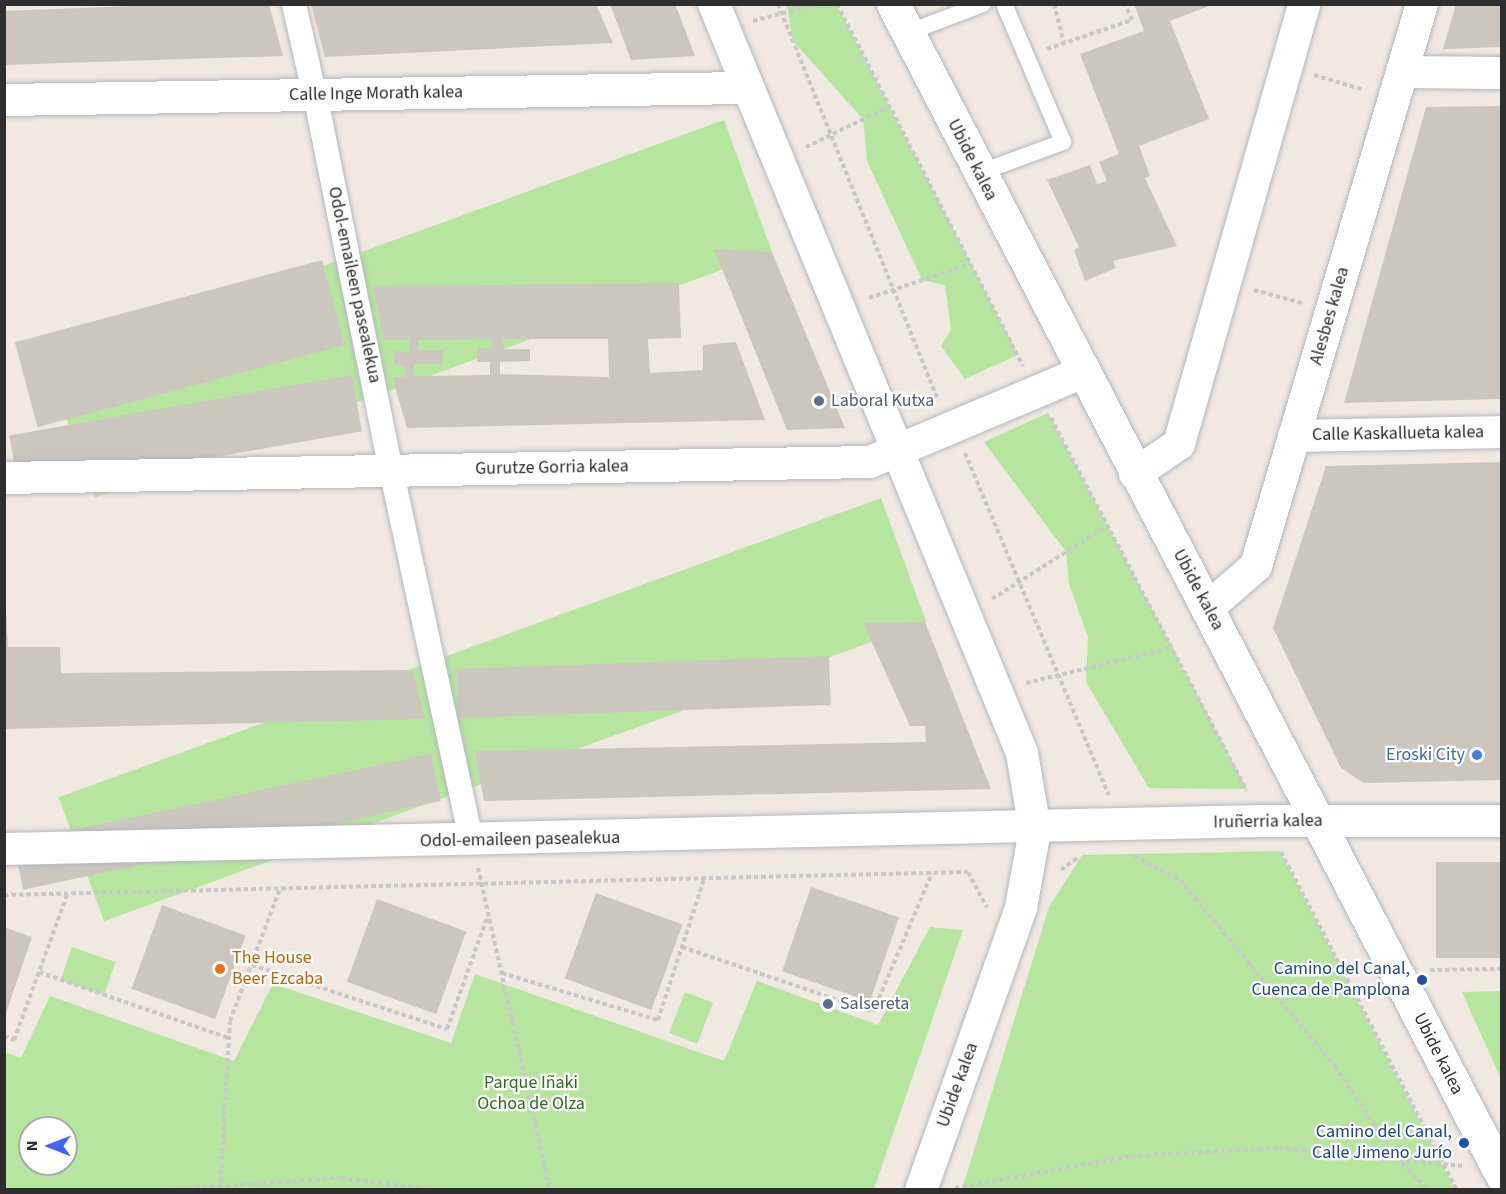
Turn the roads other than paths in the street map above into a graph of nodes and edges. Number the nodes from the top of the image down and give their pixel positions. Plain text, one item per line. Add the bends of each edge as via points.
1 (294, 4) edge
2 (983, 4) edge
3 (1004, 4) edge
4 (1304, 4) edge
5 (1422, 4) edge
6 (719, 17) edge
7 (900, 19) edge
8 (1502, 73) edge
9 (312, 83) dead end
10 (1398, 85) junction
11 (747, 88) junction
12 (4, 100) edge
13 (318, 110) dead end
14 (979, 173) junction
15 (1081, 373) junction
16 (1502, 432) edge
17 (1294, 436) junction
18 (900, 453) junction
19 (1135, 474) junction
20 (4, 478) edge
21 (1208, 608) junction
22 (1502, 821) edge
23 (1317, 822) junction
24 (469, 829) dead end
25 (1035, 830) junction
26 (4, 849) edge
27 (1502, 1176) edge
28 (921, 1190) edge

1 - 9 street
2 - 7 lane
3 - 14 lane via 1063,142
4 - 19 street via 1179,444
5 - 10 street, Alesbes kalea
6 - 11 street, Ubide kalea
7 - 14 street, Ubide kalea
8 - 10 street
10 - 17 street, Alesbes kalea
11 - 12 street, Calle Inge Morath kalea
11 - 18 street, Ubide kalea
13 - 24 street, Odol-emaileen pasealekua
14 - 15 street, Ubide kalea
15 - 18 street, Gurutze Gorria kalea
15 - 19 street, Ubide kalea
16 - 17 street, Calle Kaskallueta kalea
17 - 21 street, Alesbes kalea via 1256,566
18 - 20 street, Gurutze Gorria kalea via 870,462
18 - 25 street, Ubide kalea via 1022,753
19 - 21 street, Ubide kalea
21 - 23 street, Ubide kalea
22 - 23 street, Iruñerria kalea
23 - 25 street, Iruñerria kalea
23 - 27 street, Ubide kalea
25 - 26 street, Odol-emaileen pasealekua
25 - 28 street, Ubide kalea via 1021,908

